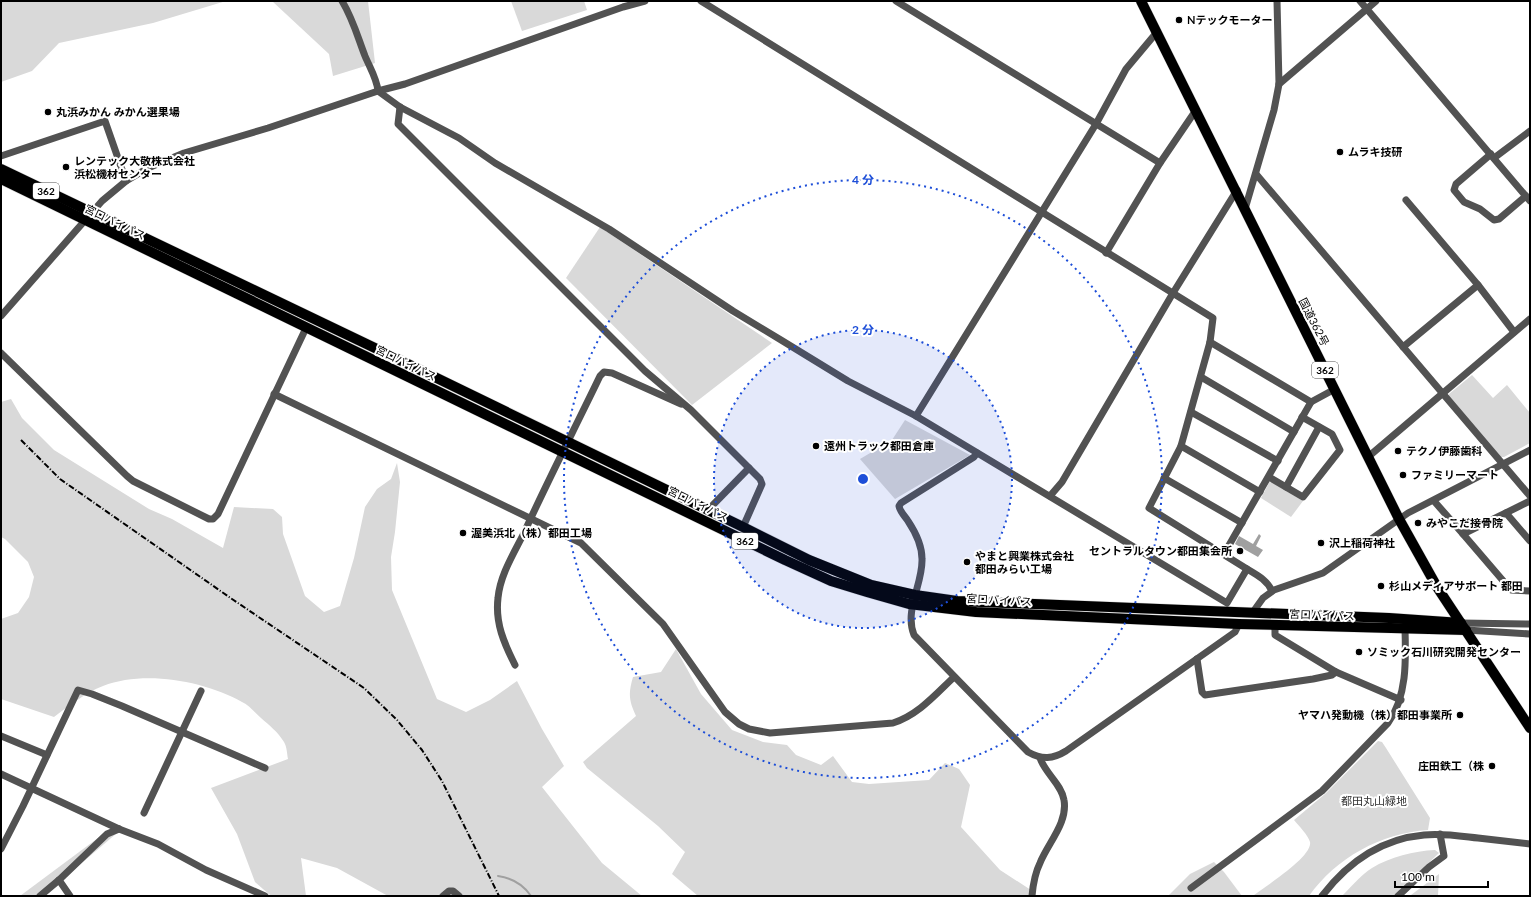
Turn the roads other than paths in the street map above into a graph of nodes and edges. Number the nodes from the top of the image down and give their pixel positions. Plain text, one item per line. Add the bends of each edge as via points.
1 (342, 1) edge
2 (645, 1) edge
3 (701, 1) edge
4 (896, 1) edge
5 (1141, 1) edge
6 (1277, 1) edge
7 (1360, 1) edge
8 (1376, 1) edge
9 (1367, 9) junction
10 (1157, 32) junction
11 (1280, 84) junction
12 (378, 91) junction
13 (400, 107) junction
14 (1196, 110) junction
15 (1096, 124) junction
16 (1530, 131) edge
17 (1, 156) edge
18 (1492, 156) junction
19 (1160, 163) junction
20 (1, 169) edge
21 (1256, 174) junction
22 (1, 179) edge
23 (126, 181) junction
24 (1237, 190) junction
25 (1528, 198) edge
26 (1406, 200) dead end
27 (1245, 209) junction
28 (1042, 211) junction
29 (92, 212) junction
30 (85, 220) junction
31 (1106, 252) junction
32 (1478, 285) junction
33 (1173, 293) junction
34 (1, 316) edge
35 (1530, 318) edge
36 (306, 328) junction
37 (1514, 332) junction
38 (1210, 342) junction
39 (1402, 347) junction
40 (1, 353) edge
41 (1200, 377) junction
42 (1335, 389) junction
43 (274, 394) junction
44 (1443, 394) junction
45 (1311, 402) junction
46 (689, 408) junction
47 (1191, 412) junction
48 (916, 416) junction
49 (1302, 418) junction
50 (1319, 427) junction
51 (1294, 432) junction
52 (568, 443) junction
53 (1181, 446) junction
54 (1530, 450) edge
55 (564, 453) junction
56 (976, 453) junction
57 (1368, 457) junction
58 (1278, 461) junction
59 (1502, 463) junction
60 (749, 468) junction
61 (1269, 477) junction
62 (1164, 478) junction
63 (1286, 487) junction
64 (1260, 492) junction
65 (1050, 496) junction
66 (1530, 496) edge
67 (1434, 501) junction
68 (1530, 501) edge
69 (708, 510) junction
70 (1506, 513) junction
71 (530, 519) junction
72 (1399, 519) junction
73 (1242, 523) junction
74 (743, 527) junction
75 (1463, 534) junction
76 (1530, 541) edge
77 (1224, 554) junction
78 (1247, 568) junction
79 (1272, 591) junction
80 (1530, 591) edge
81 (914, 599) junction
82 (1253, 612) junction
83 (1239, 624) junction
84 (1530, 624) edge
85 (1275, 625) junction
86 (1464, 627) junction
87 (1405, 629) junction
88 (1530, 634) edge
89 (1197, 660) junction
90 (515, 664) dead end
91 (1336, 672) junction
92 (954, 677) junction
93 (201, 691) dead end
94 (1401, 700) junction
95 (1530, 728) edge
96 (182, 732) junction
97 (1, 736) edge
98 (47, 755) junction
99 (1040, 758) junction
100 (265, 768) dead end
101 (1, 774) edge
102 (31, 787) junction
103 (144, 813) dead end
104 (119, 829) junction
105 (1440, 834) junction
106 (1530, 844) edge
107 (1, 849) edge
108 (59, 880) junction
109 (1191, 888) dead end
110 (40, 896) edge
111 (70, 896) edge
112 (265, 896) edge
113 (443, 896) edge
114 (459, 896) edge
115 (1032, 896) edge
116 (1322, 896) edge
117 (1398, 896) edge

1 - 12 street via 358,33
2 - 12 street
3 - 28 street
4 - 15 street
5 - 10 highway, 国道362号 / 362
6 - 11 street
7 - 9 street
8 - 9 street
9 - 11 street
9 - 18 street
10 - 14 highway, 国道362号 / 362
10 - 15 street via 1126,69
11 - 21 street
12 - 13 street
12 - 23 street via 184,153 148,168
13 - 46 street via 398,124 645,371
13 - 48 street via 458,138 495,163 609,229 733,311 848,381
14 - 19 street
14 - 24 highway, 国道362号 / 362
15 - 19 street
15 - 28 street
16 - 18 street
17 - 23 street via 105,121
18 - 25 street
18 - 25 street via 1456,184 1455,192 1464,202 1480,209 1494,220
19 - 31 street
20 - 29 highway, 宮口バイパス / 362
21 - 27 street
21 - 39 street
22 - 30 highway, 宮口バイパス / 362
23 - 29 street
24 - 27 highway, 国道362号 / 362
24 - 33 street
26 - 32 street
27 - 42 highway, 国道362号 / 362
28 - 31 street
28 - 48 street
29 - 30 street
29 - 52 highway, 宮口バイパス / 362
30 - 34 street
30 - 36 highway, 宮口バイパス / 362
31 - 33 street
32 - 37 street
32 - 39 street
33 - 38 street via 1213,318
33 - 65 street via 1062,482
35 - 37 street
36 - 43 street
36 - 55 highway, 宮口バイパス / 362
37 - 44 street
38 - 41 street
38 - 45 street
39 - 44 street
40 - 43 street via 132,481 209,520 218,514
41 - 47 street
41 - 51 street
42 - 45 street
42 - 57 highway, 国道362号 / 362
43 - 71 street
44 - 57 street
44 - 59 street
45 - 49 street
46 - 52 street via 612,373 604,372
46 - 60 street
47 - 53 street
47 - 58 street
48 - 56 street
49 - 50 street
49 - 51 street
50 - 63 street
50 - 63 street via 1332,434 1340,450 1303,497
51 - 58 street
52 - 55 street
52 - 69 highway, 宮口バイパス / 362
53 - 62 street
53 - 64 street
54 - 59 street
55 - 71 street
55 - 81 highway, 宮口バイパス / 362 via 831,581 867,592
56 - 65 street
56 - 81 street via 974,457 899,506 917,534 921,549 922,565
57 - 72 highway, 国道362号 / 362
58 - 61 street
59 - 66 street
59 - 67 street
60 - 69 street
60 - 74 street via 762,484
61 - 63 street
61 - 64 street
62 - 73 street
62 - 77 street via 1149,508
64 - 73 street
65 - 78 street via 1227,603
67 - 72 street
67 - 75 street
68 - 70 street
69 - 74 highway, 宮口バイパス / 362
70 - 75 street
70 - 76 street
71 - 90 street via 502,580 498,600 502,636
71 - 92 street via 581,543 663,624 725,712 749,729 770,733 893,724 921,709
72 - 79 street via 1323,573
72 - 86 highway, 国道362号 / 362 via 1437,587
73 - 77 street
74 - 81 highway, 宮口バイパス / 362 via 809,560
75 - 80 street via 1511,590
77 - 78 street
78 - 79 street via 1263,578
79 - 82 street
81 - 82 highway, 宮口バイパス / 362
81 - 83 highway, 宮口バイパス / 362 via 976,612
81 - 92 street via 911,625 914,635
82 - 86 highway, 宮口バイパス / 362 via 1389,618
83 - 85 highway, 宮口バイパス / 362
83 - 89 street via 1235,632
84 - 86 street
85 - 87 highway, 宮口バイパス / 362
85 - 91 street via 1275,635
86 - 87 highway, 宮口バイパス / 362
86 - 88 street
86 - 95 highway, 国道362号 / 362
87 - 94 street
89 - 91 street via 1202,692 1205,695 1313,679
89 - 99 street via 1066,751 1054,757
91 - 94 street
92 - 99 street via 1025,750
93 - 96 street
94 - 109 street via 1388,723 1322,791
96 - 98 street via 78,690
96 - 100 street
96 - 103 street
97 - 98 street
98 - 102 street
99 - 115 street via 1061,792 1065,804 1064,816 1040,863
101 - 102 street
102 - 104 street
102 - 107 street
104 - 108 street via 107,834
104 - 112 street via 158,844 194,864
105 - 106 street
105 - 116 street via 1408,837 1375,849 1348,867
105 - 117 street via 1444,856
108 - 110 street
108 - 111 street
113 - 114 street via 453,891

